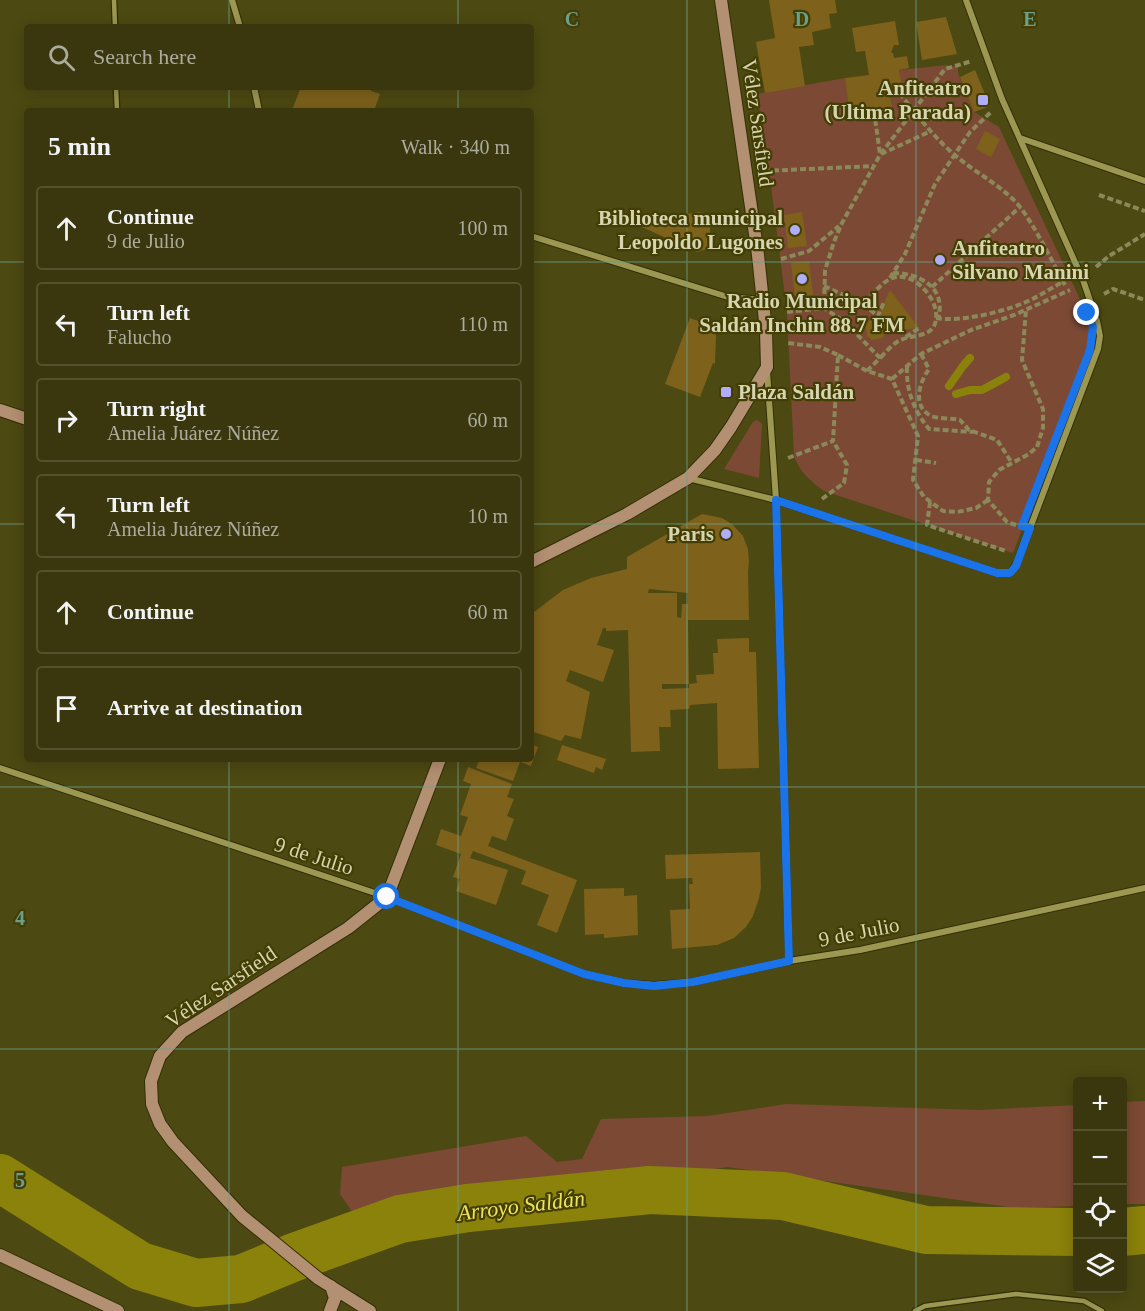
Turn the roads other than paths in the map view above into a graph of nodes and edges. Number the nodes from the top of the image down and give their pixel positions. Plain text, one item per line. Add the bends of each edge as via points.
1 (114, 0) edge
2 (232, 0) edge
3 (722, 0) edge
4 (966, 0) edge
5 (114, 24) edge
6 (239, 24) edge
7 (116, 90) edge
8 (255, 90) edge
9 (117, 108) edge
10 (259, 108) edge
11 (1020, 138) junction
12 (1145, 181) edge
13 (534, 237) edge
14 (763, 300) junction
15 (767, 367) junction
16 (0, 410) edge
17 (24, 418) edge
18 (688, 478) junction
19 (776, 500) junction
20 (534, 560) edge
21 (439, 762) edge
22 (0, 768) edge
23 (1145, 888) edge
24 (387, 897) junction
25 (789, 961) junction
26 (0, 1255) edge
27 (331, 1286) junction
28 (118, 1311) edge
29 (330, 1311) edge
30 (370, 1311) edge
31 (915, 1311) edge
32 (1102, 1311) edge

1 - 5 lane
2 - 6 street
3 - 14 main road, Vélez Sarsfield
4 - 11 street
7 - 9 lane
8 - 10 street
11 - 12 street
11 - 19 street via 1076,262 1100,336 1016,566 1010,573 997,573
13 - 14 street via 728,297
14 - 15 main road, Vélez Sarsfield
15 - 18 main road via 715,450
15 - 19 street
16 - 17 main road
18 - 19 street
18 - 20 main road
19 - 25 street
21 - 24 main road
22 - 24 street, 9 de Julio
23 - 25 street, 9 de Julio via 860,950
24 - 25 street, 9 de Julio via 584,974 624,983 654,986 693,982
24 - 27 main road, Vélez Sarsfield via 348,928 182,1032 160,1056 151,1081 152,1104 173,1142 242,1216
26 - 28 main road
27 - 29 main road via 335,1298
27 - 30 main road, Vélez Sarsfield
31 - 32 lane via 925,1305 1016,1294 1084,1301

